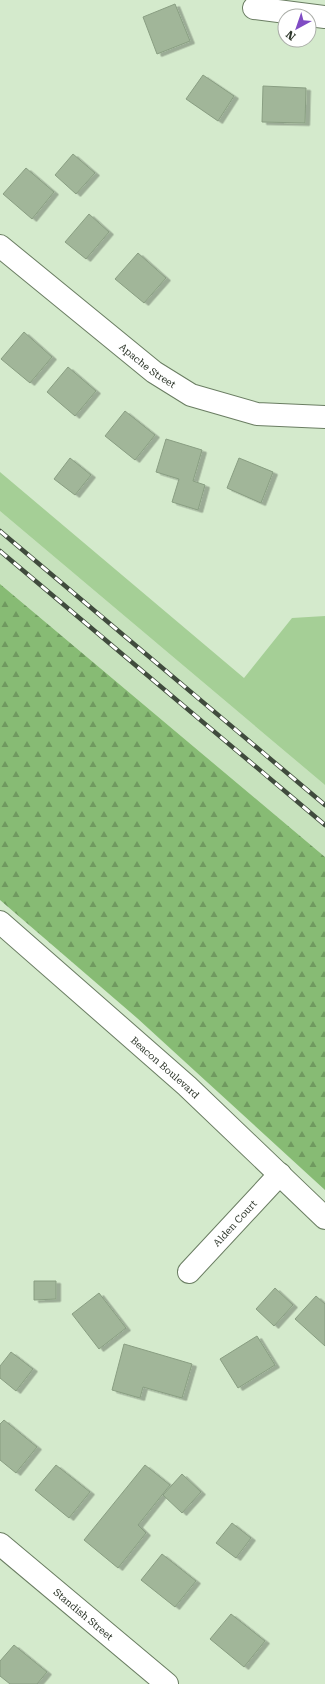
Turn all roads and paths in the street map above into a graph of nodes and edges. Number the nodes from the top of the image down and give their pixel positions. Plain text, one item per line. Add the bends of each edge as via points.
1 (254, 8) dead end
2 (325, 17) edge
3 (0, 246) edge
4 (325, 417) edge
5 (0, 922) edge
6 (280, 1174) junction
7 (325, 1218) edge
8 (190, 1272) dead end
9 (0, 1544) edge
10 (167, 1684) edge

1 - 2 street
3 - 4 street, Apache Street via 154,372 191,395 257,414
5 - 6 street, Beacon Boulevard via 187,1086
6 - 7 street, Beacon Boulevard
6 - 8 street, Alden Court
9 - 10 street, Standish Street

